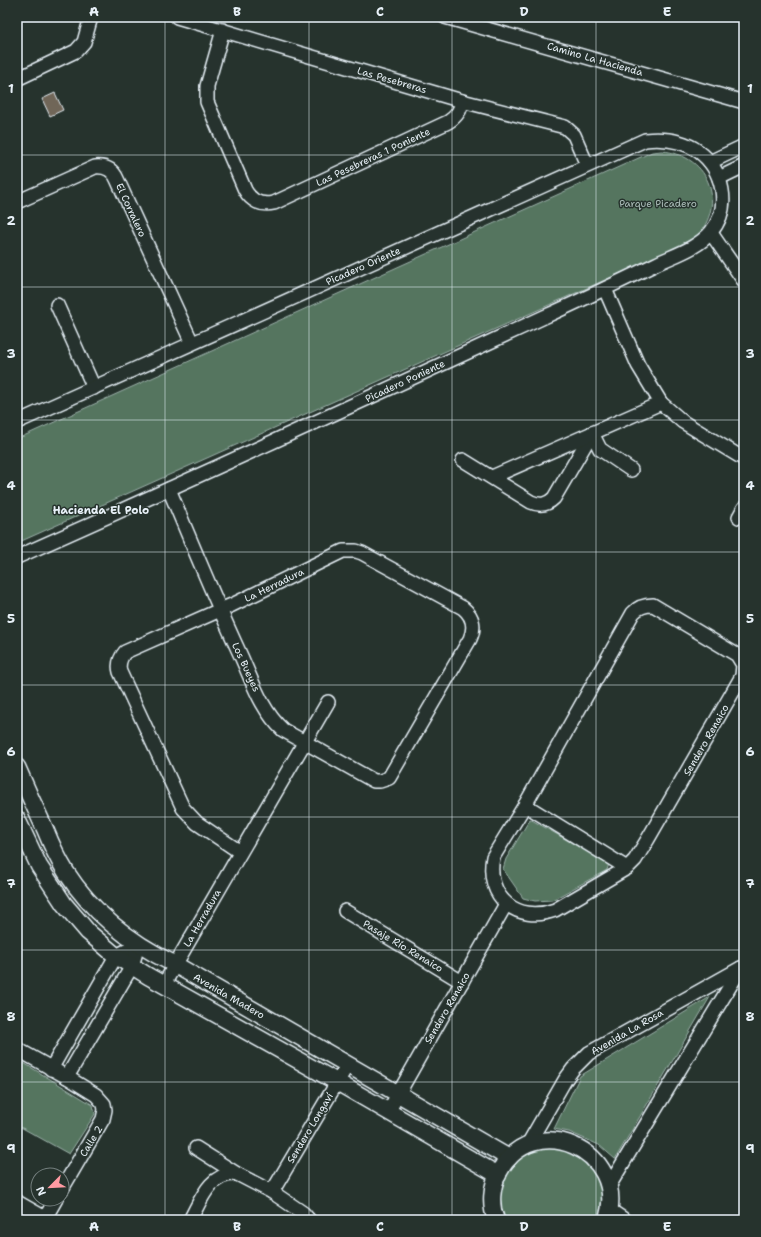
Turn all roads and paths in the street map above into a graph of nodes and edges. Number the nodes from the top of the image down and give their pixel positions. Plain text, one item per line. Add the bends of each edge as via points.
1 (90, 17) edge
2 (177, 17) edge
3 (445, 17) edge
4 (223, 30) junction
5 (17, 78) edge
6 (462, 101) junction
7 (744, 102) edge
8 (744, 146) edge
9 (710, 162) junction
10 (587, 165) junction
11 (744, 166) edge
12 (719, 178) junction
13 (17, 202) edge
14 (711, 233) junction
15 (744, 281) edge
16 (605, 289) junction
17 (57, 305) dead end
18 (192, 343) junction
19 (94, 388) junction
20 (661, 403) junction
21 (17, 422) edge
22 (592, 433) junction
23 (744, 459) edge
24 (463, 460) dead end
25 (632, 470) dead end
26 (492, 477) junction
27 (169, 489) junction
28 (17, 557) edge
29 (220, 610) junction
30 (328, 702) dead end
31 (305, 743) junction
32 (17, 767) edge
33 (389, 778) joint
34 (525, 805) junction
35 (17, 819) edge
36 (240, 852) junction
37 (627, 868) junction
38 (506, 904) junction
39 (345, 911) dead end
40 (138, 944) junction
41 (116, 956) junction
42 (174, 964) junction
43 (132, 966) junction
44 (743, 966) edge
45 (462, 982) junction
46 (164, 984) junction
47 (17, 1049) edge
48 (348, 1064) junction
49 (51, 1069) junction
50 (68, 1077) junction
51 (337, 1082) junction
52 (398, 1094) junction
53 (388, 1112) junction
54 (527, 1146) junction
55 (196, 1148) dead end
56 (509, 1158) junction
57 (237, 1174) junction
58 (70, 1175) edge
59 (498, 1175) junction
60 (609, 1186) junction
61 (272, 1192) junction
62 (17, 1202) edge
63 (51, 1207) edge
64 (494, 1213) edge
65 (613, 1217) edge
66 (44, 1219) edge
67 (190, 1220) edge
68 (309, 1220) edge
69 (484, 1220) edge

1 - 5 street via 84,42 76,51
2 - 4 street, Las Pesebreras
3 - 7 street, Camino La Hacienda
4 - 6 street, Las Pesebreras
4 - 6 street, Las Pesebreras 1 Poniente via 207,86 207,102 248,196 258,203 274,203 448,122 457,115
6 - 10 street, Las Pesebreras via 564,127 574,135
8 - 9 street
9 - 10 street, Picadero Oriente via 687,145 667,139 656,139 645,140
9 - 12 street, Picadero Oriente
10 - 18 street, Picadero Oriente
11 - 12 street
12 - 14 street, Picadero Poniente via 722,207
13 - 18 street, El Corralero via 95,167 105,167 113,172
14 - 15 street
14 - 16 street, Picadero Poniente via 697,245
16 - 20 street via 638,365
16 - 27 street, Picadero Poniente
17 - 19 street
18 - 19 street, Picadero Oriente
19 - 21 street, Picadero Oriente
20 - 22 street
20 - 23 street via 683,422
22 - 25 street via 600,449
22 - 26 street
22 - 26 street via 554,498 546,504 532,502
24 - 26 street
27 - 28 street, Picadero Poniente
27 - 29 street, Los Bueyes
29 - 31 street, Los Bueyes via 266,711 283,730
29 - 33 street, La Herradura via 343,551 356,550 467,611 474,626 473,633
29 - 36 street, La Herradura via 125,652 119,668 183,808 197,823
30 - 31 street, La Herradura
31 - 33 street, Los Bueyes via 374,781
31 - 36 street, La Herradura
32 - 40 street, Avenida Madero via 56,855 67,873 96,910 121,933
34 - 37 street
34 - 37 street, Sendero Renaico via 636,610 653,605 733,651 743,665 740,681 648,839
34 - 38 street, Sendero Renaico via 493,857 491,866 493,883
35 - 41 street via 39,866 64,904 88,932
36 - 42 street, La Herradura
37 - 38 street, Sendero Renaico via 547,913 530,914
38 - 45 street, Sendero Renaico
39 - 45 street, Pasaje Río Renaico
40 - 41 street
40 - 42 street, Avenida Madero
40 - 43 street
41 - 43 street
41 - 49 street
42 - 46 street, La Herradura
42 - 48 street, Avenida Madero
43 - 46 street
43 - 50 street
44 - 54 street, Avenida La Rosa via 589,1053 565,1080
44 - 60 street, Avenida La Rosa
45 - 52 street, Sendero Renaico
46 - 51 street
47 - 49 street, Calle 2
48 - 51 street, Sendero Longaví
48 - 52 street, Avenida Madero
49 - 50 street, Calle 2
50 - 58 street, Calle 2 via 101,1099 105,1110 105,1115
51 - 53 street
51 - 61 street, Sendero Longaví
52 - 53 street, Sendero Renaico
52 - 56 street, Avenida Madero
53 - 59 street
54 - 56 street
54 - 60 street via 553,1141 579,1147 599,1165
55 - 57 street
56 - 59 street
57 - 61 street
57 - 67 street via 222,1176 210,1184
59 - 64 street via 494,1187
60 - 65 street
61 - 68 street
62 - 66 street
63 - 66 street
64 - 69 street

